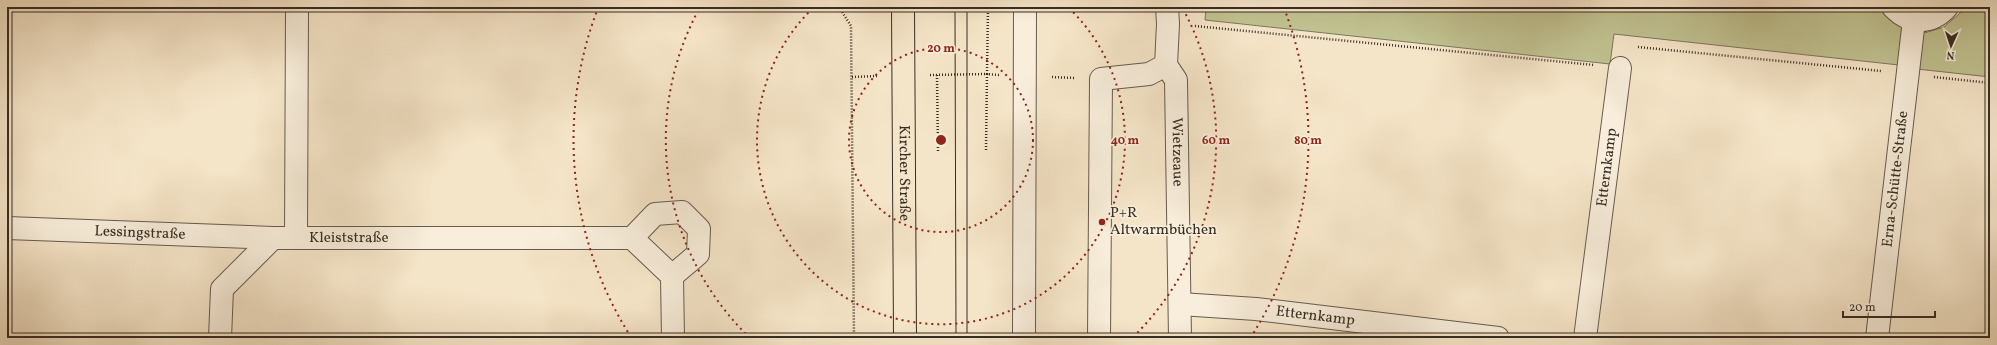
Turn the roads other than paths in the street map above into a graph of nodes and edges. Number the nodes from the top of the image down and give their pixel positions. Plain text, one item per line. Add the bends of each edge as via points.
1 (297, 7) edge
2 (903, 7) edge
3 (1025, 7) edge
4 (1893, 7) edge
5 (1947, 7) edge
6 (1167, 15) edge
7 (1914, 20) junction
8 (1166, 65) junction
9 (1620, 68) road end
10 (7, 228) edge
11 (273, 238) junction
12 (296, 238) junction
13 (632, 238) junction
14 (672, 276) junction
15 (1180, 304) junction
16 (220, 338) edge
17 (673, 338) edge
18 (905, 338) edge
19 (1024, 338) edge
20 (1099, 338) edge
21 (1180, 338) edge
22 (1498, 338) edge
23 (1585, 338) edge
24 (1877, 338) edge

1 - 12 street, Kleiststraße
2 - 18 main road, Kircher Straße
3 - 19 street
4 - 7 street via 1902,16
5 - 7 street via 1937,16 1926,20
6 - 8 street
7 - 24 street, Erna-Schütte-Straße
8 - 15 street, Wietzeaue via 1176,80
8 - 20 street via 1149,74 1101,79
9 - 23 street, Etternkamp
10 - 11 street, Lessingstraße
11 - 12 street, Lessingstraße
11 - 16 street via 222,289
12 - 13 street, Kleiststraße
13 - 14 street
13 - 14 street via 655,214 682,212 699,229 698,254
14 - 17 street
15 - 21 street, Wietzeaue
15 - 22 street, Etternkamp via 1256,309

